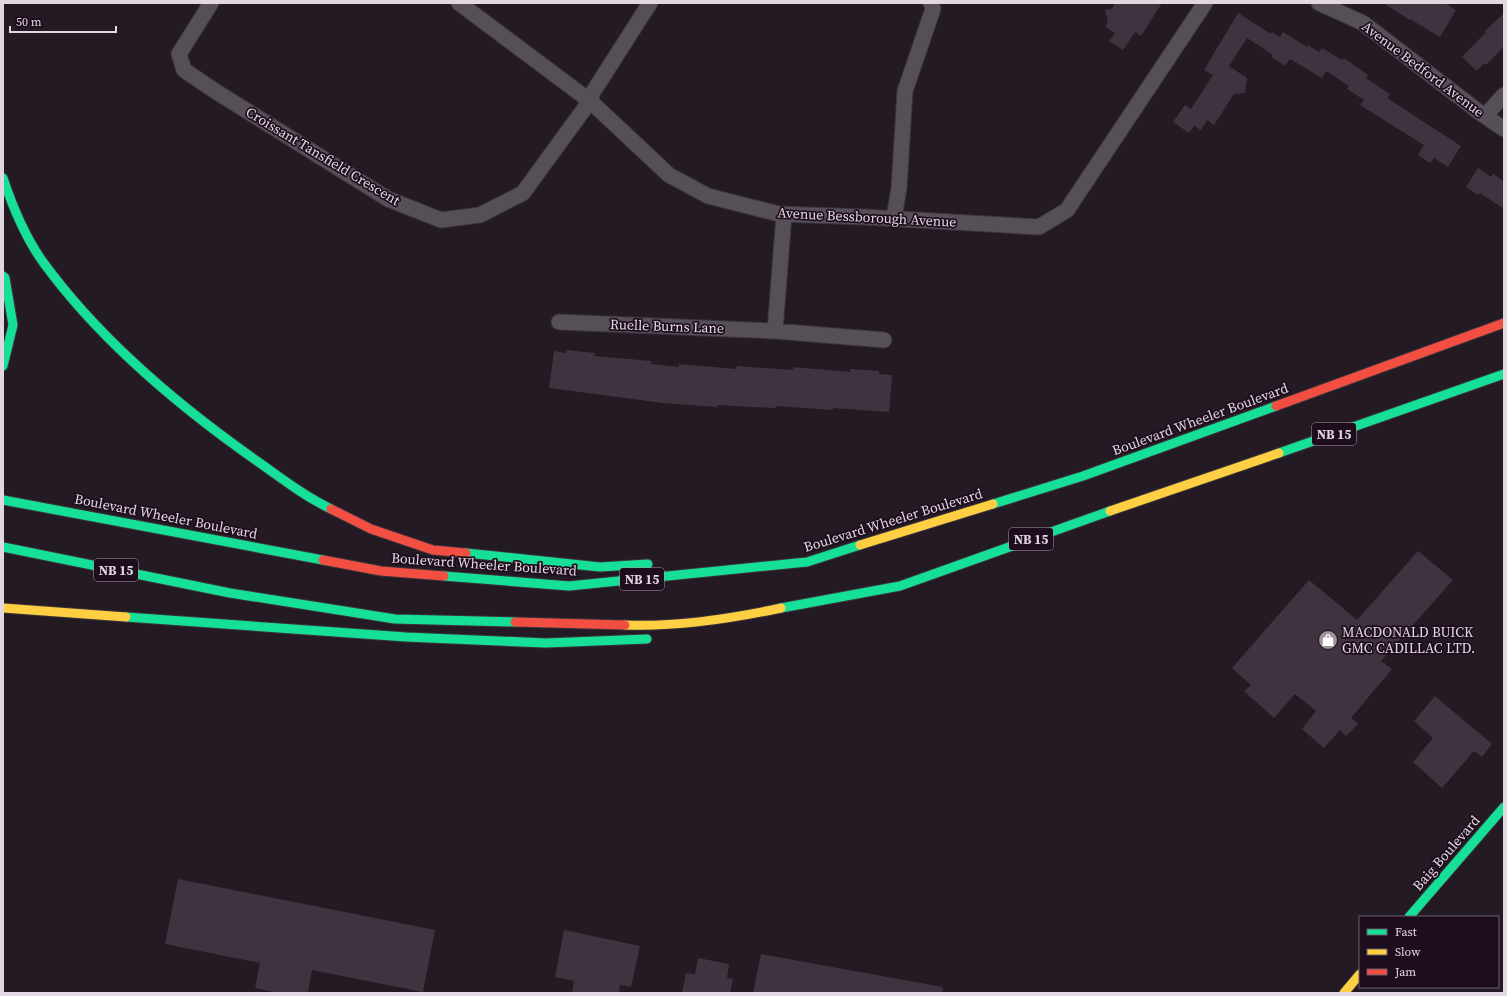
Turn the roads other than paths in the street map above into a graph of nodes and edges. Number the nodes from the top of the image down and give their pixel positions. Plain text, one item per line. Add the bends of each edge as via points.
1 (211, 3) edge
2 (459, 3) edge
3 (650, 3) edge
4 (931, 3) edge
5 (1205, 3) edge
6 (1319, 3) edge
7 (1504, 95) edge
8 (590, 101) junction
9 (1485, 116) junction
10 (1504, 129) edge
11 (3, 178) edge
12 (784, 214) junction
13 (894, 218) junction
14 (3, 276) edge
15 (559, 322) dead end
16 (1504, 323) edge
17 (775, 331) junction
18 (884, 340) dead end
19 (3, 366) edge
20 (1504, 374) edge
21 (3, 500) edge
22 (862, 545) junction
23 (3, 547) edge
24 (809, 552) dead end
25 (786, 555) dead end
26 (748, 559) dead end
27 (654, 564) dead end
28 (900, 586) junction
29 (837, 607) dead end
30 (3, 608) edge
31 (655, 639) dead end
32 (1504, 807) edge
33 (1410, 916) edge
34 (1359, 975) edge
35 (1344, 993) edge

1 - 8 street, Croissant Tansfield Crescent via 179,54 184,70 388,199 441,220 480,215 523,193
2 - 8 street, Avenue Bessborough Avenue
3 - 8 street, Croissant Tansfield Crescent via 593,92
4 - 13 street via 933,9 905,91 899,188
5 - 13 street, Avenue Bessborough Avenue via 1067,210 1039,226
6 - 9 street, Avenue Bedford Avenue via 1363,23
7 - 9 street
8 - 12 street, Avenue Bessborough Avenue via 669,175 708,196
9 - 10 street, Avenue Bedford Avenue
11 - 27 main road via 14,210 43,262 108,337 146,373 224,438 314,501 371,529 432,550 600,567
12 - 13 street, Avenue Bessborough Avenue
12 - 17 street
14 - 19 main road via 13,325
15 - 17 street, Ruelle Burns Lane
16 - 22 main road, Boulevard Wheeler Boulevard / NB 15 via 1083,476
17 - 18 street, Ruelle Burns Lane
20 - 28 main road, NB 15
21 - 22 main road, Boulevard Wheeler Boulevard / NB 15 via 381,571 569,586 806,562
22 - 24 main road
23 - 28 main road, NB 15 via 230,593 395,619 645,626 728,619
25 - 26 main road
28 - 29 main road
30 - 31 main road via 406,637 546,643
32 - 33 main road, Baig Boulevard
34 - 35 main road

